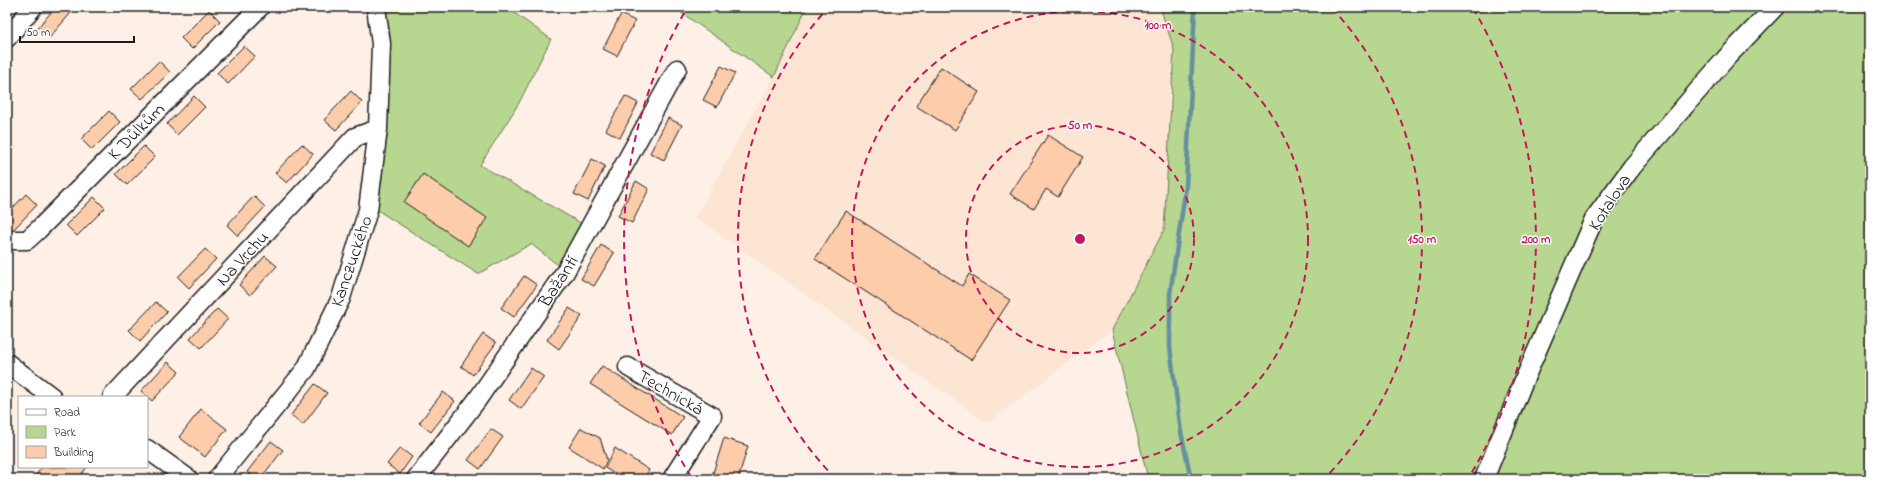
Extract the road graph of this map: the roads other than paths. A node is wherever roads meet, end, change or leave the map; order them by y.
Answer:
1 (33, 7) edge
2 (260, 7) edge
3 (376, 7) edge
4 (1775, 7) edge
5 (7, 38) edge
6 (677, 69) dead end
7 (378, 129) junction
8 (7, 240) edge
9 (7, 363) edge
10 (628, 368) dead end
11 (51, 396) edge
12 (113, 396) edge
13 (148, 450) edge
14 (190, 479) edge
15 (217, 479) edge
16 (416, 479) edge
17 (672, 479) edge
18 (1484, 479) edge

1 - 5 street
2 - 8 street, K Důlkům
3 - 7 street, Kanczuckého
4 - 18 street, Kotalova
6 - 16 street, Bažantí
7 - 12 street, Na Vrchu
7 - 15 street, Kanczuckého
9 - 11 street
10 - 17 street, Technická
13 - 14 street

